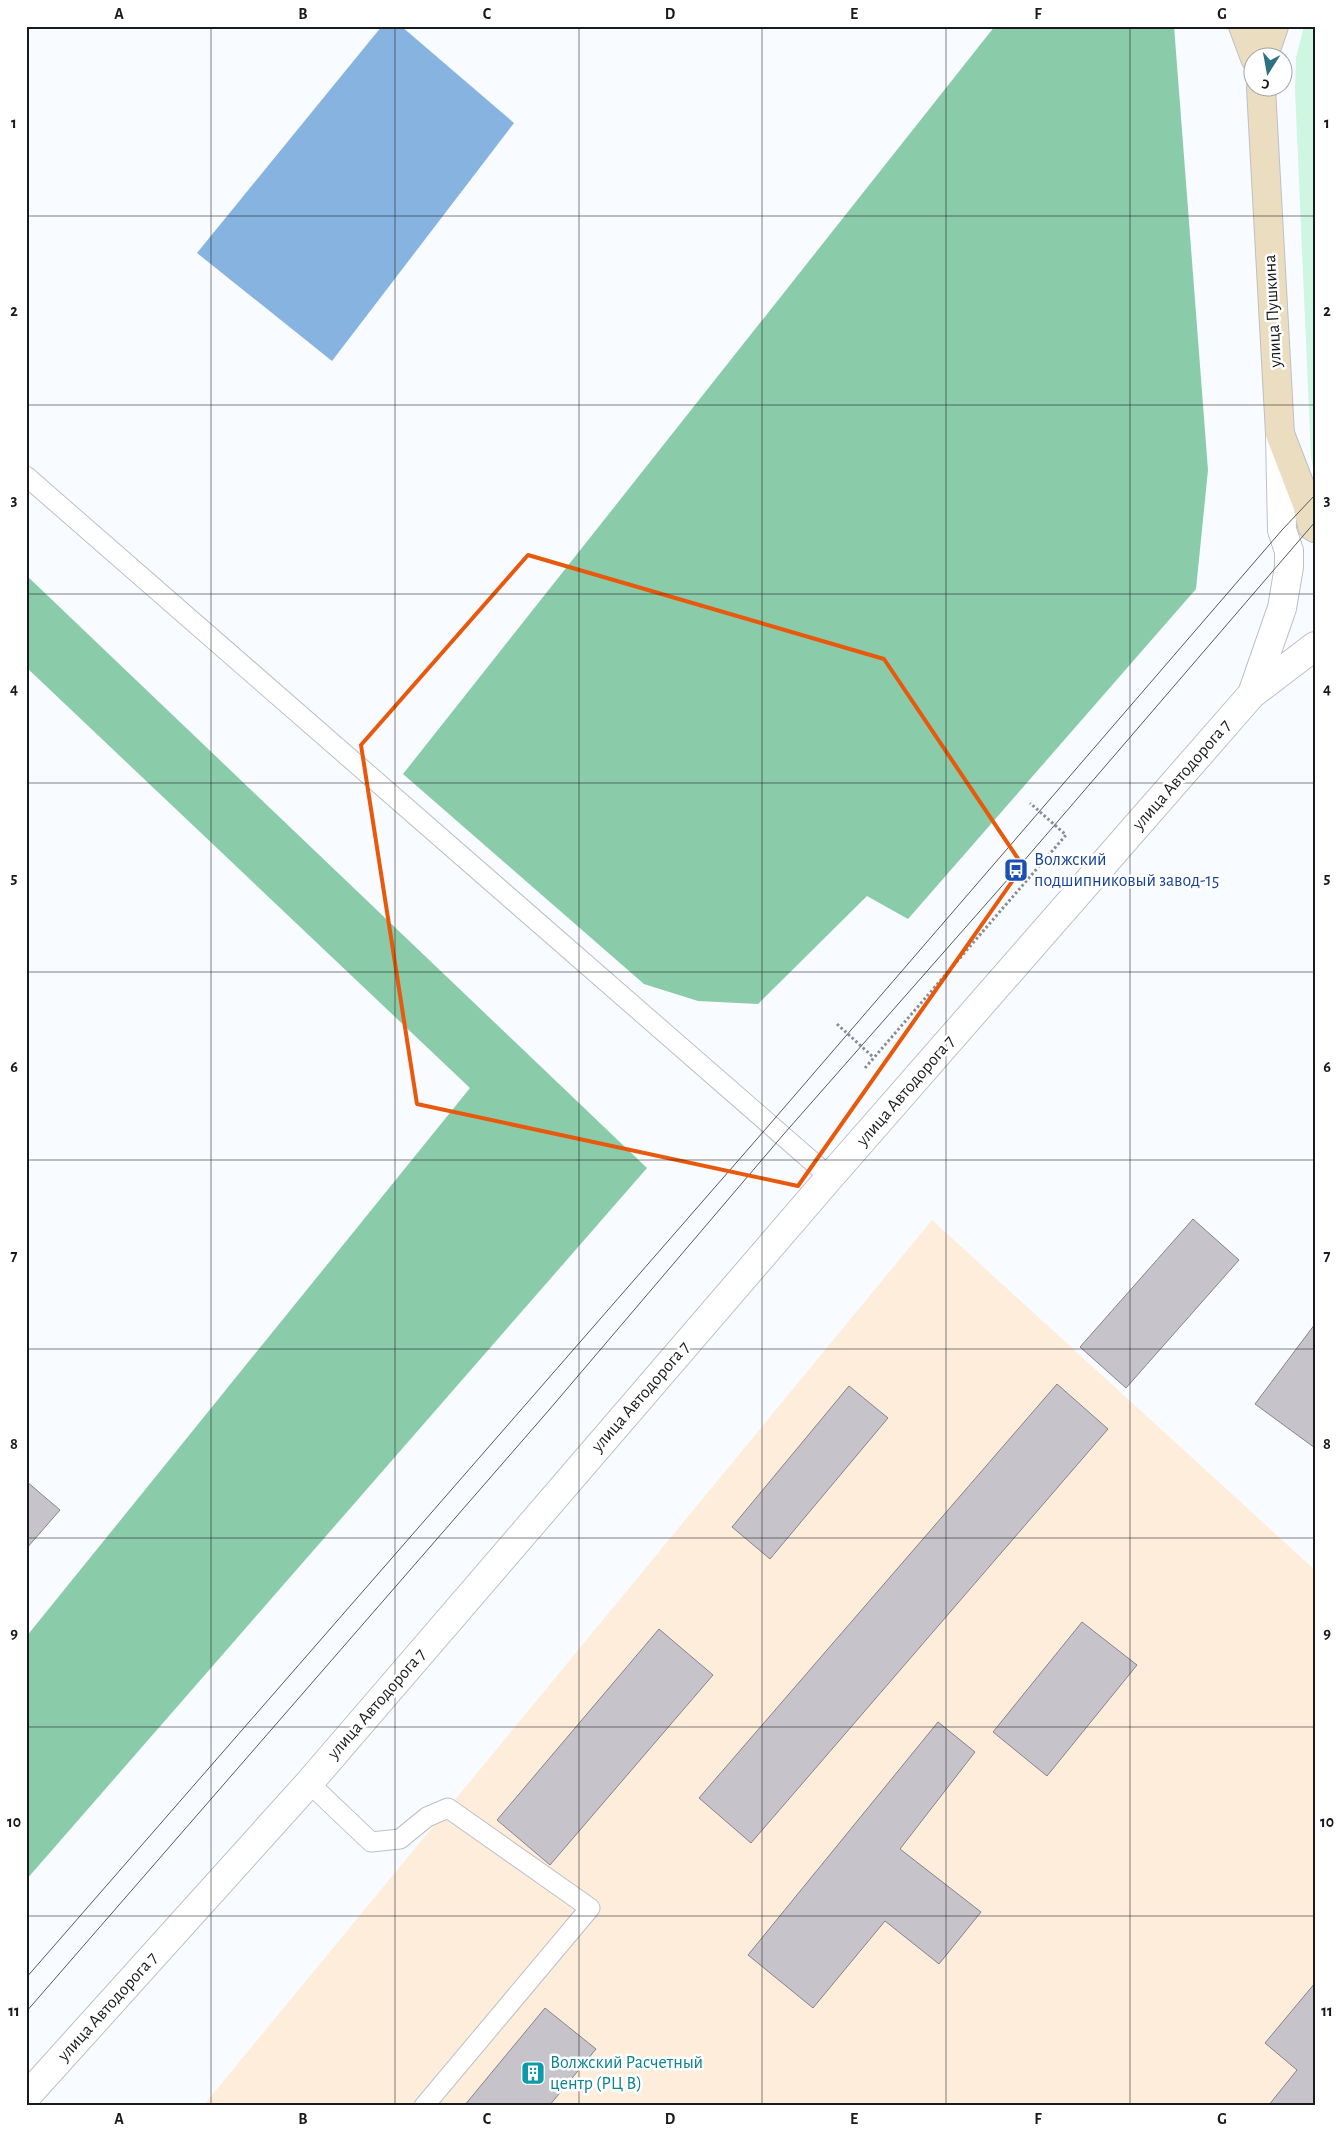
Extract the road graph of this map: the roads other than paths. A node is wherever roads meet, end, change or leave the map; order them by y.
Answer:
1 (1243, 26) edge
2 (1274, 26) edge
3 (1252, 48) edge
4 (1266, 48) edge
5 (1262, 98) edge
6 (1280, 434) junction
7 (26, 476) edge
8 (1315, 528) edge
9 (1315, 646) edge
10 (1252, 694) junction
11 (830, 1177) junction
12 (309, 1783) junction
13 (26, 2097) edge
14 (424, 2106) edge

1 - 3 main road
2 - 4 main road
5 - 6 main road, улица Пушкина
6 - 8 main road, улица Пушкина
6 - 10 street, улица Автодорога 7
7 - 11 lane
9 - 10 street, улица Автодорога 7
10 - 11 street, улица Автодорога 7
11 - 12 street, улица Автодорога 7
12 - 13 street, улица Автодорога 7
12 - 14 lane

